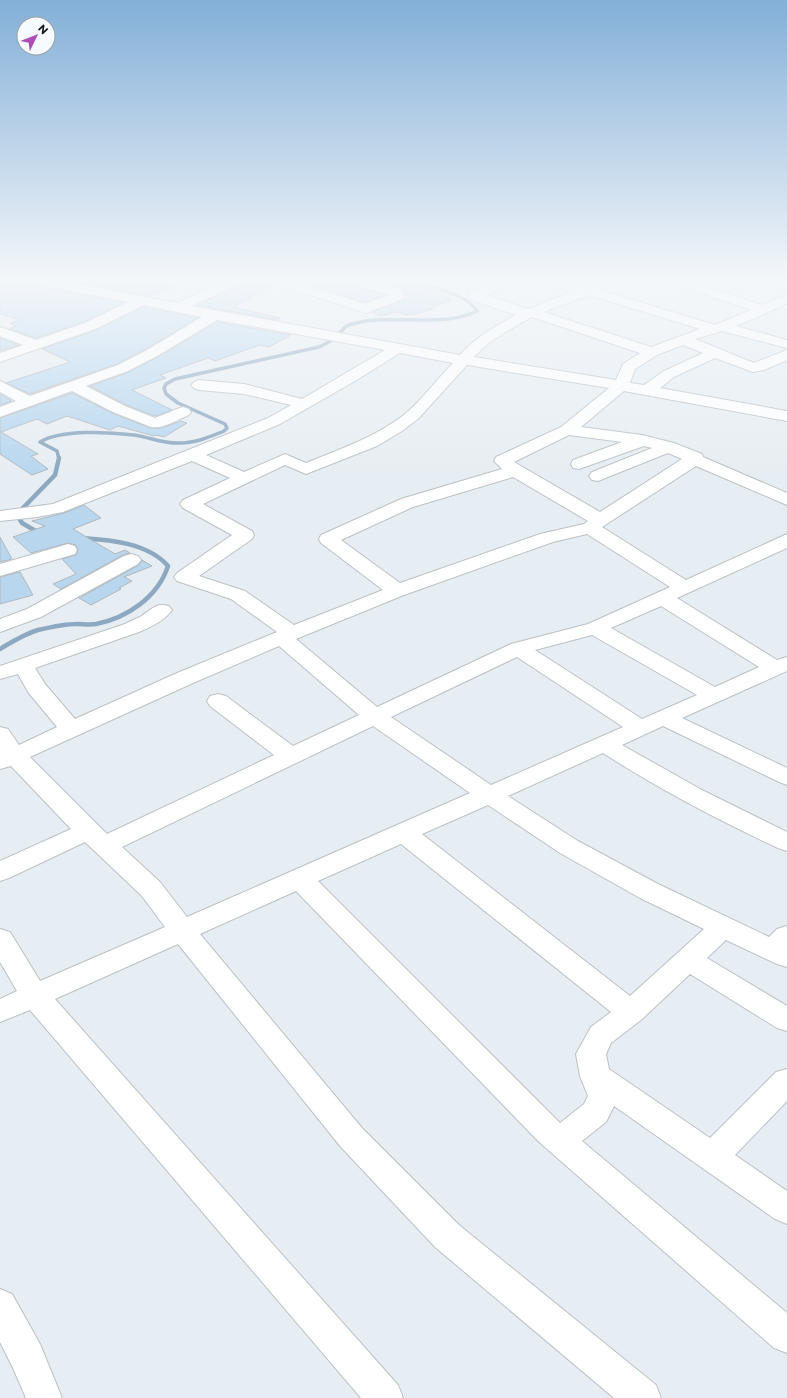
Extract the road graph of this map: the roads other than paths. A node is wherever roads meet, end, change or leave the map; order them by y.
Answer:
1 (29, 342) edge
2 (43, 342) edge
3 (170, 342) edge
4 (366, 342) edge
5 (481, 342) edge
6 (621, 342) edge
7 (678, 342) edge
8 (696, 342) edge
9 (703, 342) edge
10 (36, 345) junction
11 (398, 348) junction
12 (652, 352) junction
13 (714, 353) junction
14 (0, 358) edge
15 (783, 359) edge
16 (463, 360) junction
17 (199, 385) dead end
18 (0, 386) edge
19 (72, 386) junction
20 (621, 386) junction
21 (647, 390) junction
22 (30, 402) junction
23 (305, 404) junction
24 (0, 412) edge
25 (183, 412) dead end
26 (787, 416) edge
27 (567, 430) junction
28 (642, 440) junction
29 (668, 447) junction
30 (191, 454) junction
31 (696, 458) junction
32 (579, 464) dead end
33 (515, 471) junction
34 (598, 476) dead end
35 (243, 478) junction
36 (787, 500) edge
37 (0, 516) edge
38 (595, 524) junction
39 (787, 540) edge
40 (68, 550) dead end
41 (131, 560) dead end
42 (0, 570) edge
43 (684, 587) junction
44 (397, 591) junction
45 (661, 597) junction
46 (162, 610) dead end
47 (0, 626) edge
48 (595, 628) junction
49 (287, 635) junction
50 (518, 648) junction
51 (23, 665) junction
52 (781, 665) edge
53 (0, 673) edge
54 (713, 695) junction
55 (218, 702) dead end
56 (374, 716) junction
57 (662, 717) junction
58 (639, 727) junction
59 (71, 729) junction
60 (603, 743) junction
61 (5, 750) edge
62 (291, 756) junction
63 (787, 777) edge
64 (488, 794) junction
65 (403, 832) junction
66 (96, 838) junction
67 (787, 842) edge
68 (0, 872) edge
69 (299, 878) junction
70 (724, 926) junction
71 (182, 930) junction
72 (0, 939) edge
73 (782, 948) edge
74 (688, 959) junction
75 (35, 996) junction
76 (0, 1011) edge
77 (631, 1012) junction
78 (787, 1020) edge
79 (595, 1076) junction
80 (787, 1081) edge
81 (560, 1141) junction
82 (712, 1157) junction
83 (787, 1209) edge
84 (0, 1306) edge
85 (787, 1336) edge
86 (44, 1398) edge
87 (385, 1398) edge
88 (644, 1398) edge

1 - 10 street
2 - 10 street
3 - 19 street
4 - 11 street
5 - 16 street
6 - 12 street
7 - 12 street
8 - 13 street
9 - 15 street
10 - 14 street
11 - 16 street
11 - 23 street
12 - 20 street
13 - 15 street
13 - 21 street
16 - 20 street
16 - 35 street
17 - 23 street
18 - 22 street
19 - 22 street
19 - 25 street
20 - 21 street
20 - 27 street
21 - 26 street
22 - 24 street
23 - 30 street
27 - 28 street
27 - 33 street
28 - 29 street
28 - 32 street
29 - 31 street
29 - 34 street
30 - 35 street
30 - 37 street
31 - 36 street
31 - 38 street
33 - 38 street
33 - 44 street
35 - 49 street
38 - 43 street
38 - 44 street
39 - 43 street
40 - 42 street
41 - 47 street
43 - 45 street
44 - 49 street
45 - 48 street
45 - 52 street
46 - 51 street
48 - 50 street
48 - 54 street
49 - 56 street
49 - 59 street
50 - 56 street
50 - 58 street
51 - 53 street
51 - 59 street
52 - 54 street
54 - 57 street
55 - 62 street
56 - 62 street
56 - 64 street
57 - 58 street
57 - 63 street
58 - 60 street
59 - 61 street
60 - 64 street
60 - 67 street
61 - 66 street
62 - 66 street
64 - 65 street
64 - 70 street
65 - 69 street
65 - 77 street
66 - 68 street
66 - 71 street
69 - 71 street
69 - 81 street
70 - 73 street
70 - 74 street
71 - 75 street
71 - 88 street
72 - 75 street
74 - 77 street
74 - 78 street
75 - 76 street
75 - 87 street
77 - 79 street
79 - 81 street
79 - 82 street
80 - 82 street
81 - 85 street
82 - 83 street
84 - 86 street

